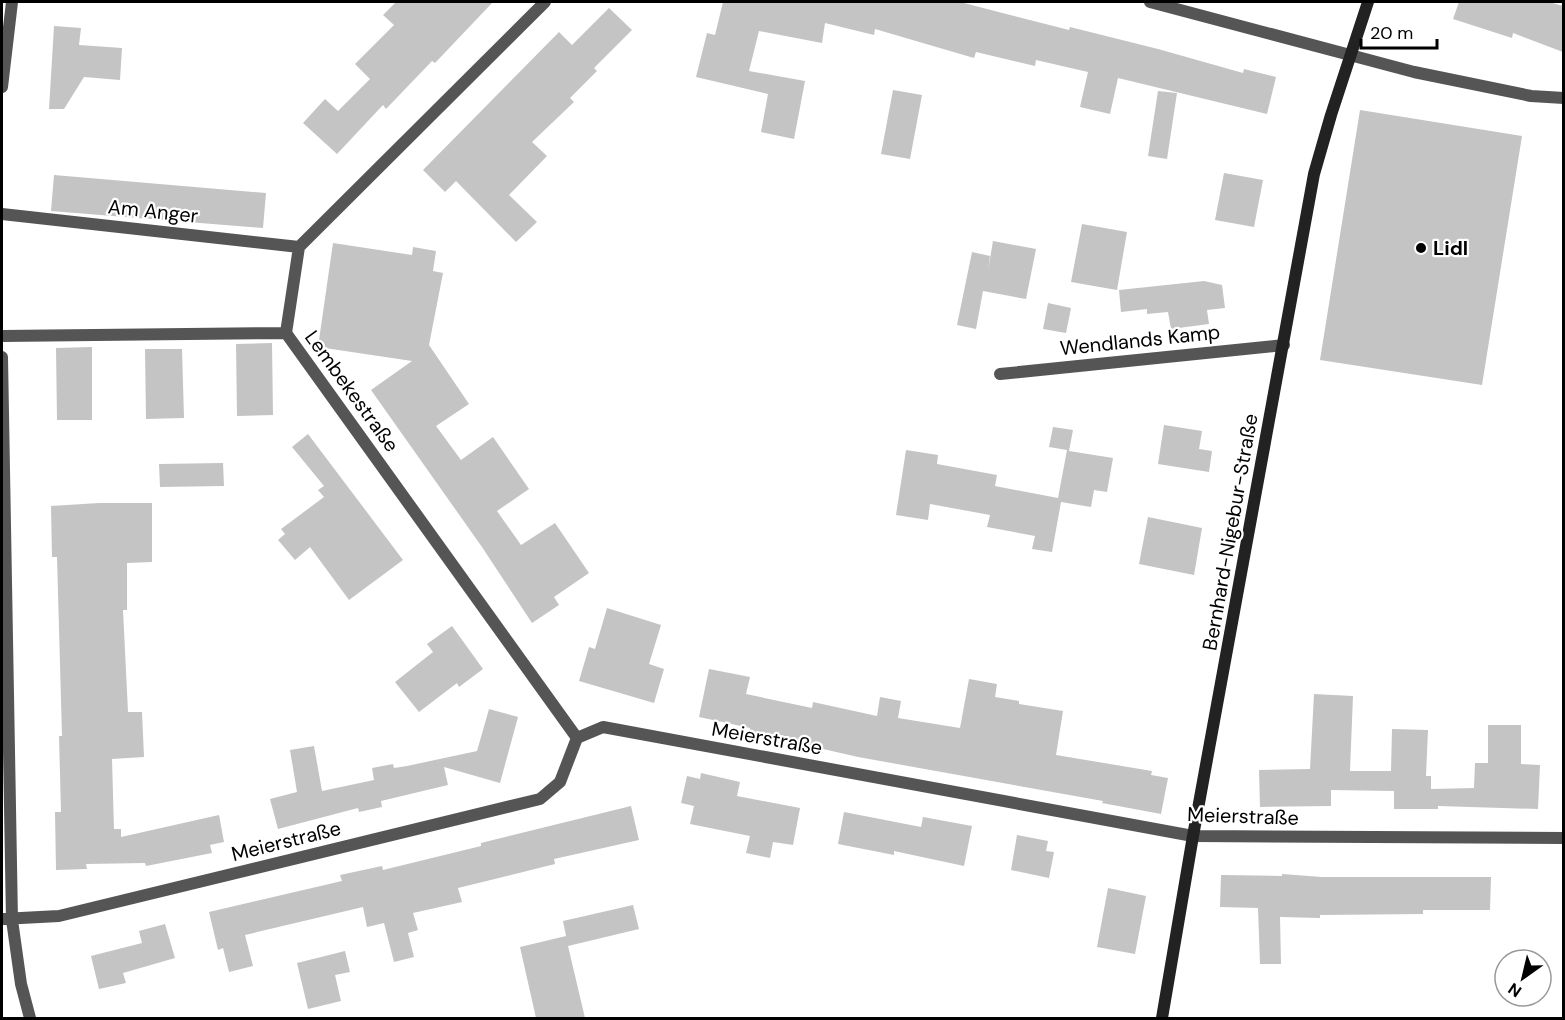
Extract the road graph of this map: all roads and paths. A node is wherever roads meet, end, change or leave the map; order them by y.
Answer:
1 (12, 2) edge
2 (545, 2) edge
3 (1150, 2) edge
4 (1368, 2) edge
5 (1350, 56) junction
6 (2, 87) edge
7 (1563, 98) edge
8 (2, 214) edge
9 (299, 247) junction
10 (286, 333) junction
11 (2, 336) edge
12 (1284, 345) junction
13 (2, 357) edge
14 (1000, 374) dead end
15 (577, 738) junction
16 (1193, 836) junction
17 (1563, 838) edge
18 (7, 920) edge
19 (30, 1018) edge
20 (1162, 1018) edge

1 - 6 street
2 - 9 street
3 - 5 street
4 - 5 main road, Bernhard-Nigebur-Straße
5 - 7 street
5 - 12 main road, Bernhard-Nigebur-Straße
8 - 9 street, Am Anger
9 - 10 street, Lembekestraße
10 - 11 street
10 - 15 street, Lembekestraße
12 - 14 street, Wendlands Kamp
12 - 16 main road, Bernhard-Nigebur-Straße
13 - 18 street
15 - 16 street, Meierstraße
15 - 18 street, Meierstraße
16 - 17 street, Meierstraße
16 - 20 main road, Bernhard-Nigebur-Straße
18 - 19 street

